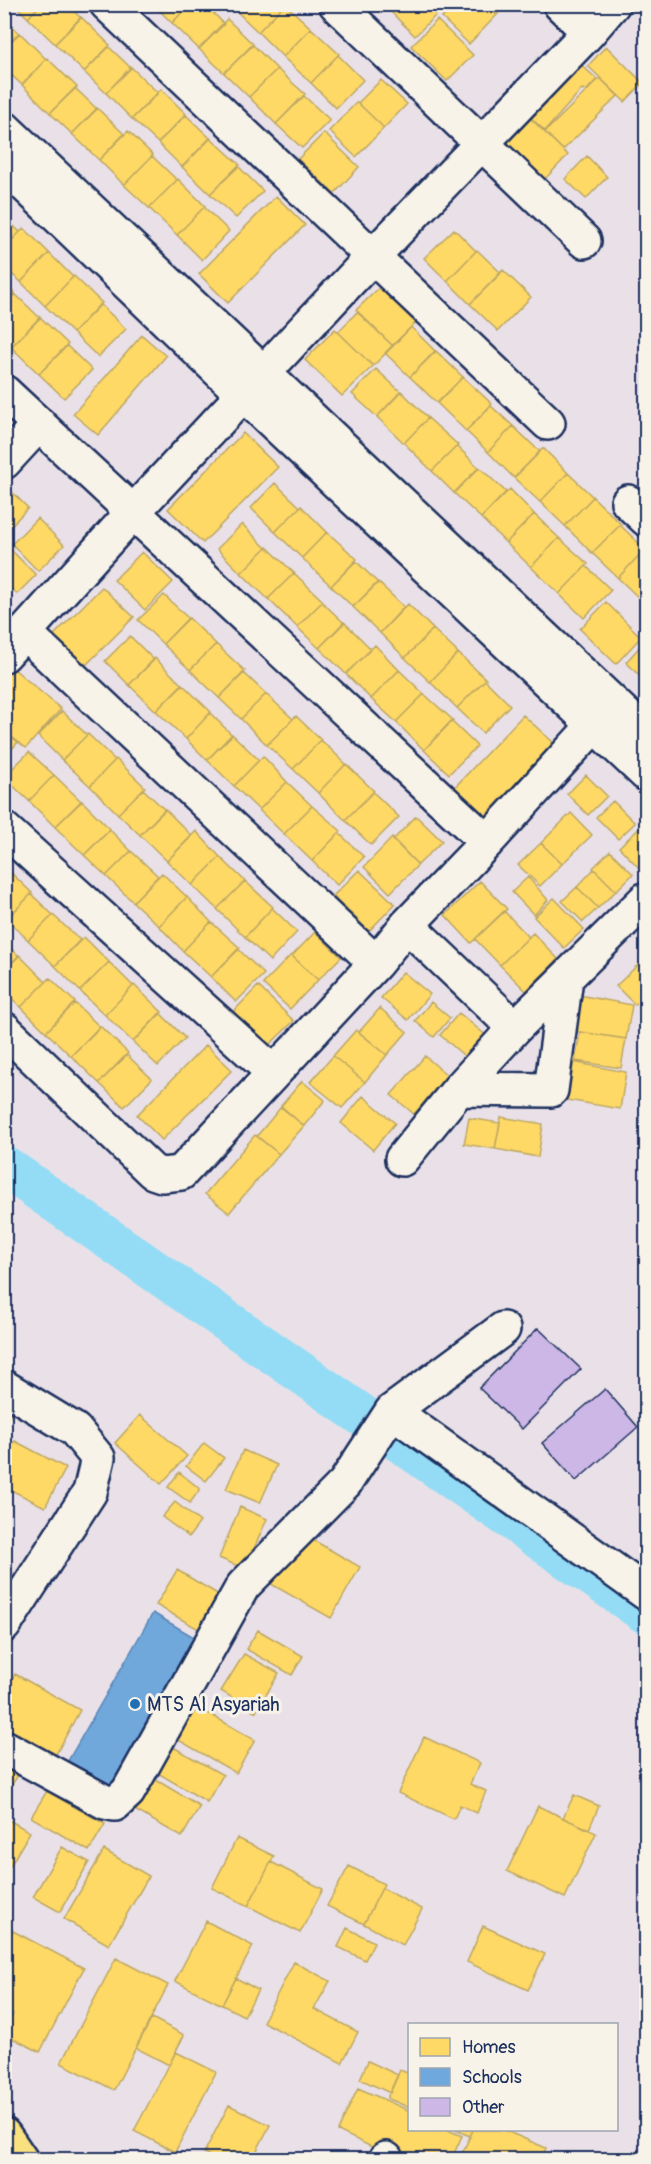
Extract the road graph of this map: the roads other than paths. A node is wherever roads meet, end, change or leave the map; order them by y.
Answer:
1 (107, 4) edge
2 (336, 4) edge
3 (560, 4) edge
4 (613, 4) edge
5 (589, 32) junction
6 (4, 128) edge
7 (482, 143) junction
8 (4, 165) edge
9 (585, 241) dead end
10 (373, 256) junction
11 (254, 383) junction
12 (4, 392) edge
13 (548, 423) dead end
14 (39, 424) junction
15 (4, 462) edge
16 (134, 511) junction
17 (15, 644) edge
18 (603, 715) junction
19 (646, 734) edge
20 (646, 774) edge
21 (4, 829) edge
22 (486, 842) junction
23 (646, 899) edge
24 (407, 925) junction
25 (376, 963) junction
26 (566, 978) junction
27 (514, 1028) junction
28 (4, 1029) edge
29 (274, 1073) junction
30 (459, 1089) junction
31 (402, 1159) dead end
32 (503, 1329) dead end
33 (4, 1387) edge
34 (388, 1418) junction
35 (646, 1593) edge
36 (4, 1625) edge
37 (4, 1747) edge
38 (4, 2135) edge
39 (21, 2160) edge

1 - 10 street
2 - 7 street
3 - 5 street
4 - 5 street
5 - 7 street
6 - 11 street
7 - 9 street
7 - 10 street
8 - 11 street
10 - 11 street
10 - 13 street
11 - 16 street
11 - 18 street
12 - 14 street
14 - 15 street
14 - 16 street
16 - 17 street
16 - 22 street
17 - 25 street
18 - 19 street
18 - 20 street
18 - 22 street
21 - 29 street
22 - 24 street
23 - 26 street
24 - 25 street
24 - 27 street
25 - 29 street
26 - 27 street
26 - 30 street
27 - 30 street
28 - 29 street
30 - 31 street
32 - 34 street
33 - 36 street
34 - 35 street
34 - 37 street
38 - 39 main road

